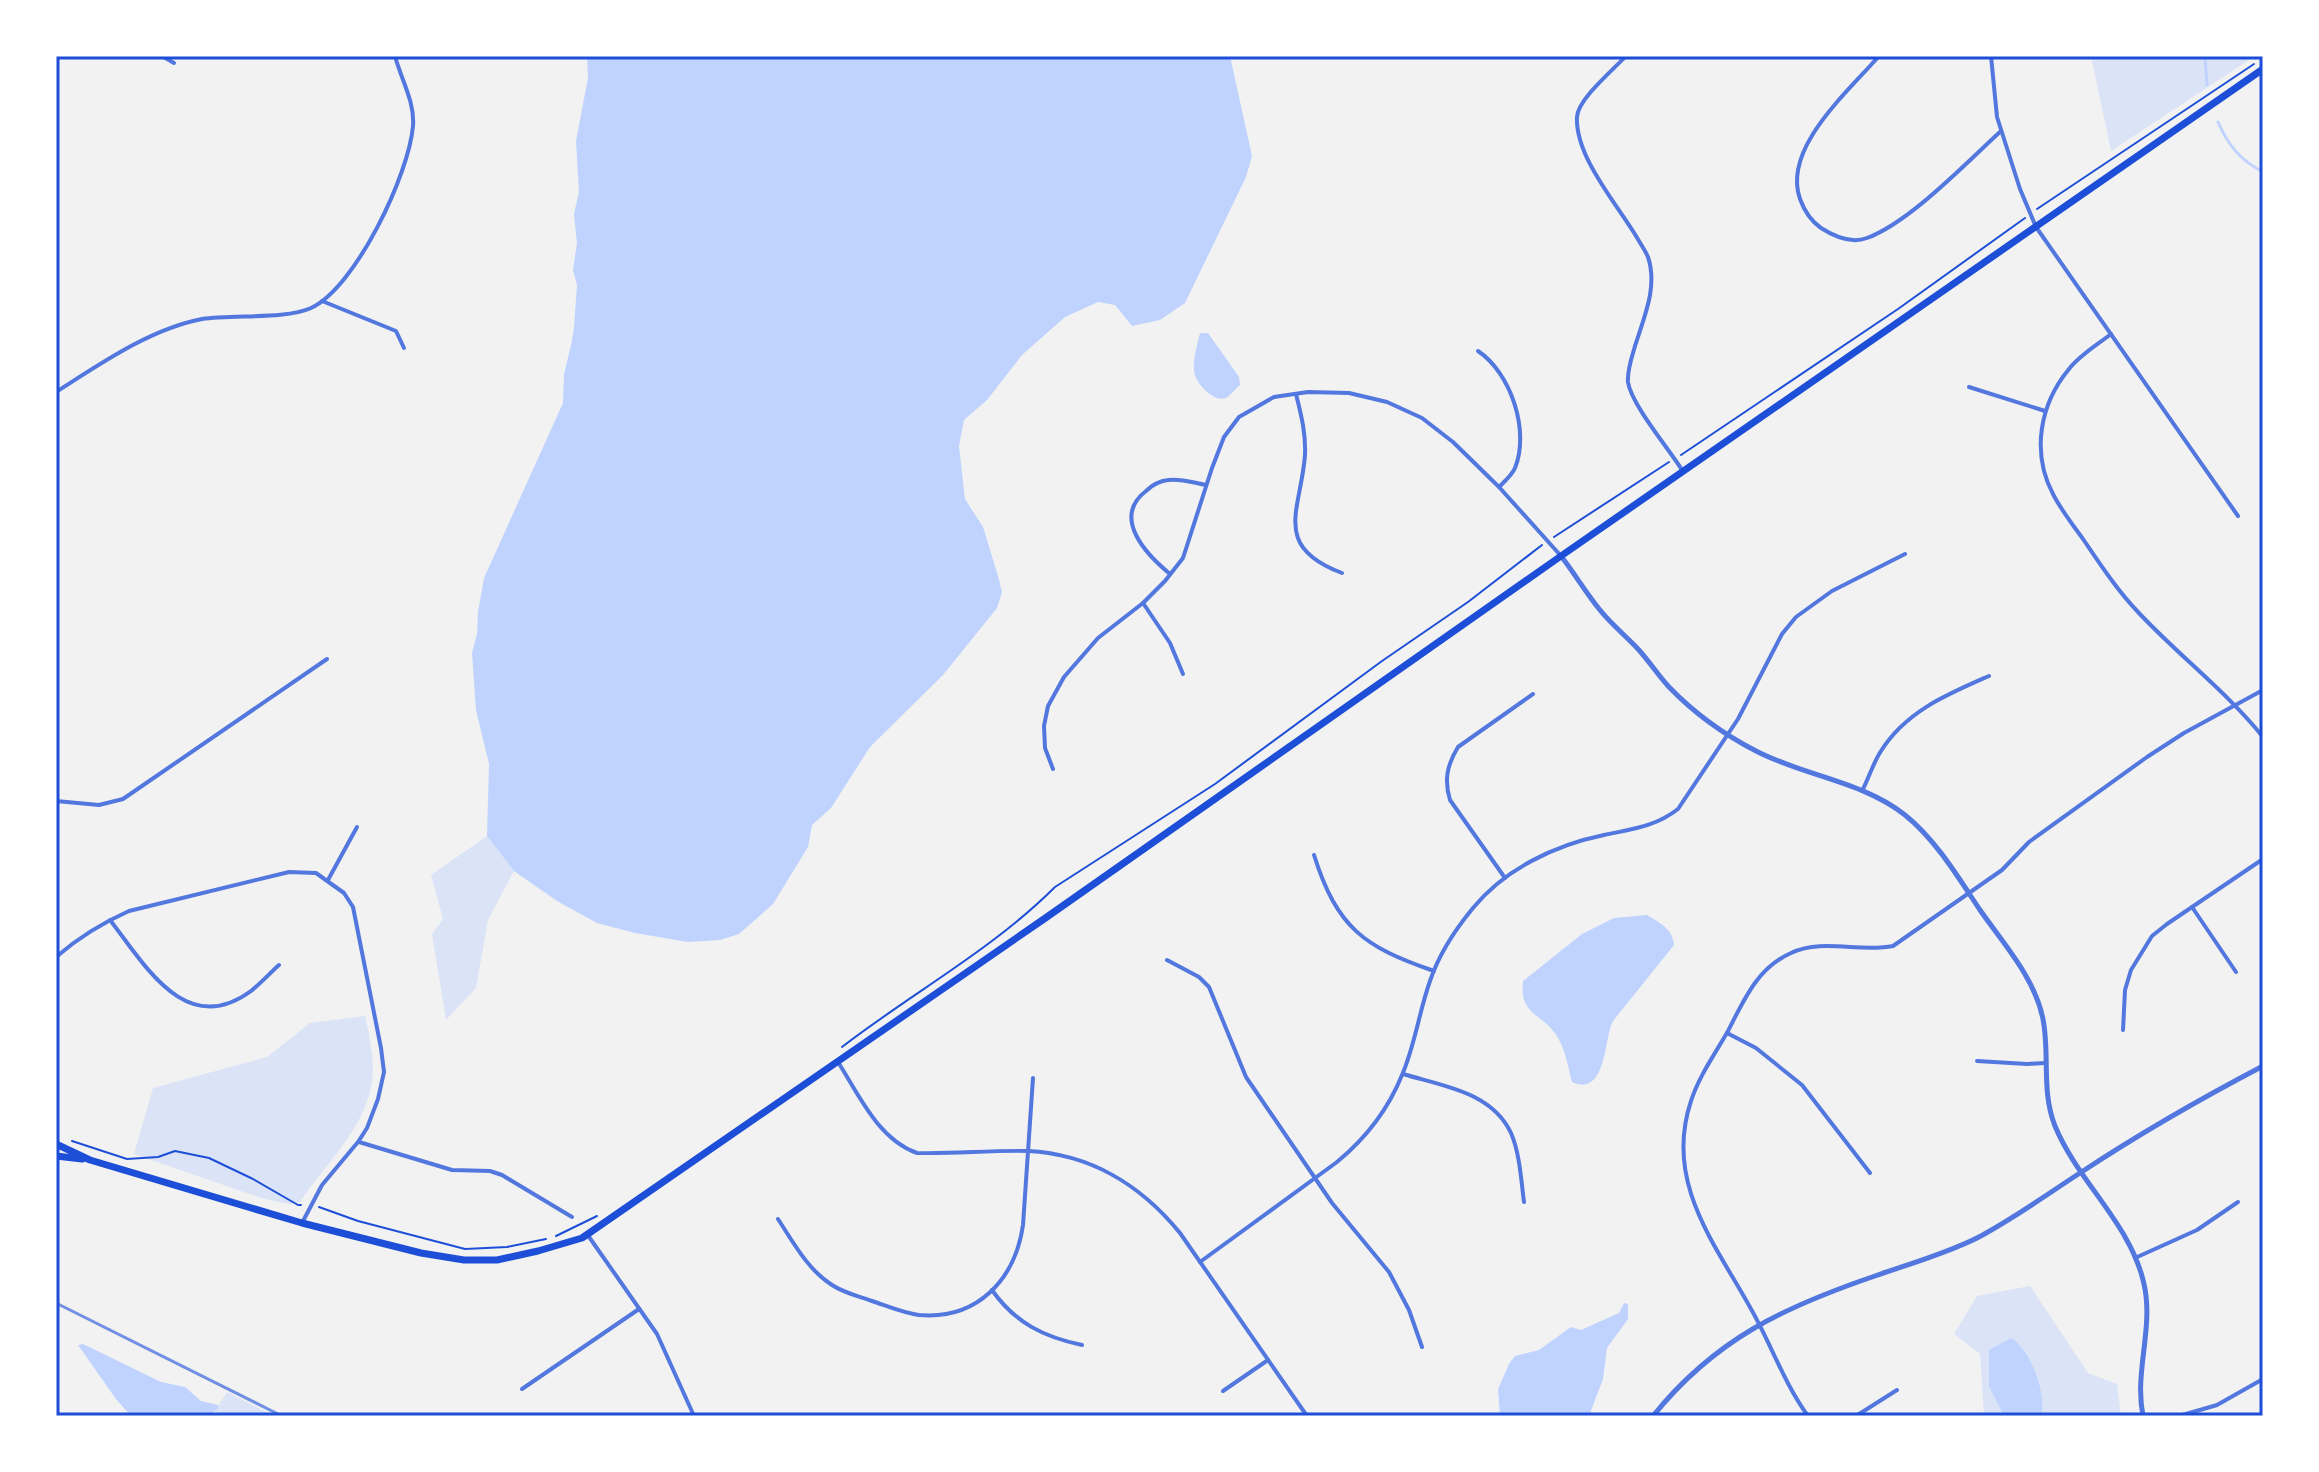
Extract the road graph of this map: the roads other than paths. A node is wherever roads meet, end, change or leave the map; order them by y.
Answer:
1 (162, 56) edge
2 (395, 56) edge
3 (1626, 56) edge
4 (1879, 56) edge
5 (1991, 56) edge
6 (174, 63) dead end
7 (2263, 69) edge
8 (2001, 131) junction
9 (2036, 227) junction
10 (322, 301) junction
11 (2111, 334) junction
12 (404, 348) dead end
13 (1478, 351) dead end
14 (1969, 387) dead end
15 (56, 392) edge
16 (1296, 394) junction
17 (2045, 411) junction
18 (1683, 472) junction
19 (1206, 485) junction
20 (1499, 487) junction
21 (2238, 516) dead end
22 (1905, 554) dead end
23 (1561, 556) junction
24 (1342, 573) dead end
25 (1170, 574) junction
26 (1143, 603) junction
27 (327, 659) dead end
28 (1183, 674) dead end
29 (1989, 676) dead end
30 (2263, 690) edge
31 (1533, 694) dead end
32 (2234, 706) junction
33 (1727, 735) junction
34 (2263, 737) edge
35 (1053, 769) dead end
36 (1862, 791) junction
37 (56, 801) edge
38 (357, 827) dead end
39 (1314, 855) dead end
40 (2263, 859) edge
41 (1505, 878) junction
42 (328, 880) junction
43 (1969, 893) junction
44 (2192, 907) junction
45 (110, 920) junction
46 (56, 957) edge
47 (1167, 960) dead end
48 (279, 965) dead end
49 (1434, 971) junction
50 (2236, 972) dead end
51 (2123, 1030) dead end
52 (1727, 1033) junction
53 (1977, 1061) dead end
54 (838, 1062) junction
55 (2045, 1063) junction
56 (2263, 1066) edge
57 (1403, 1074) junction
58 (1033, 1078) dead end
59 (59, 1141) edge
60 (358, 1142) junction
61 (1028, 1151) junction
62 (56, 1156) edge
63 (90, 1160) junction
64 (2082, 1171) junction
65 (1870, 1173) dead end
66 (1314, 1179) junction
67 (1524, 1202) dead end
68 (2238, 1202) dead end
69 (572, 1217) dead end
70 (778, 1219) dead end
71 (302, 1223) junction
72 (587, 1234) junction
73 (2135, 1258) junction
74 (1200, 1262) junction
75 (992, 1290) junction
76 (639, 1309) junction
77 (1759, 1324) junction
78 (1082, 1345) dead end
79 (1422, 1347) dead end
80 (1268, 1360) junction
81 (2263, 1379) edge
82 (522, 1389) dead end
83 (1897, 1390) dead end
84 (1223, 1391) dead end
85 (694, 1416) edge
86 (1307, 1416) edge
87 (1653, 1416) edge
88 (1808, 1416) edge
89 (1856, 1416) edge
90 (2143, 1416) edge
91 (2179, 1416) edge

1 - 6 street
2 - 10 street
3 - 18 street
4 - 8 street
5 - 8 street
7 - 9 main road
8 - 9 street
9 - 11 street
9 - 18 main road
10 - 12 street
10 - 15 street
11 - 17 street
11 - 21 street
13 - 20 street
14 - 17 street
16 - 19 street
16 - 20 street
16 - 24 street
17 - 32 street
18 - 23 main road
19 - 25 street
19 - 25 street
20 - 23 street
22 - 33 street
23 - 33 street
23 - 54 main road
25 - 26 street
26 - 28 street
26 - 35 street
27 - 37 street
29 - 36 street
30 - 32 street
31 - 41 street
32 - 34 street
32 - 43 street
33 - 36 street
33 - 41 street
36 - 43 street
38 - 42 street
39 - 49 street
40 - 44 street
41 - 49 street
42 - 45 street
42 - 60 street
43 - 52 street
43 - 55 street
44 - 50 street
44 - 51 street
45 - 46 street
45 - 48 street
47 - 66 street
49 - 57 street
52 - 65 street
52 - 77 street
53 - 55 street
54 - 61 street
54 - 72 main road
55 - 64 street
56 - 64 street
57 - 66 street
57 - 67 street
58 - 61 street
59 - 63 main road
60 - 69 street
60 - 71 street
61 - 74 street
61 - 75 street
62 - 63 main road
63 - 71 main road
64 - 73 street
64 - 77 street
66 - 74 street
66 - 79 street
68 - 73 street
70 - 75 street
71 - 72 main road
72 - 76 street
73 - 90 street
74 - 80 street
75 - 78 street
76 - 82 street
76 - 85 street
77 - 87 street
77 - 88 street
80 - 84 street
80 - 86 street
81 - 91 street
83 - 89 street

